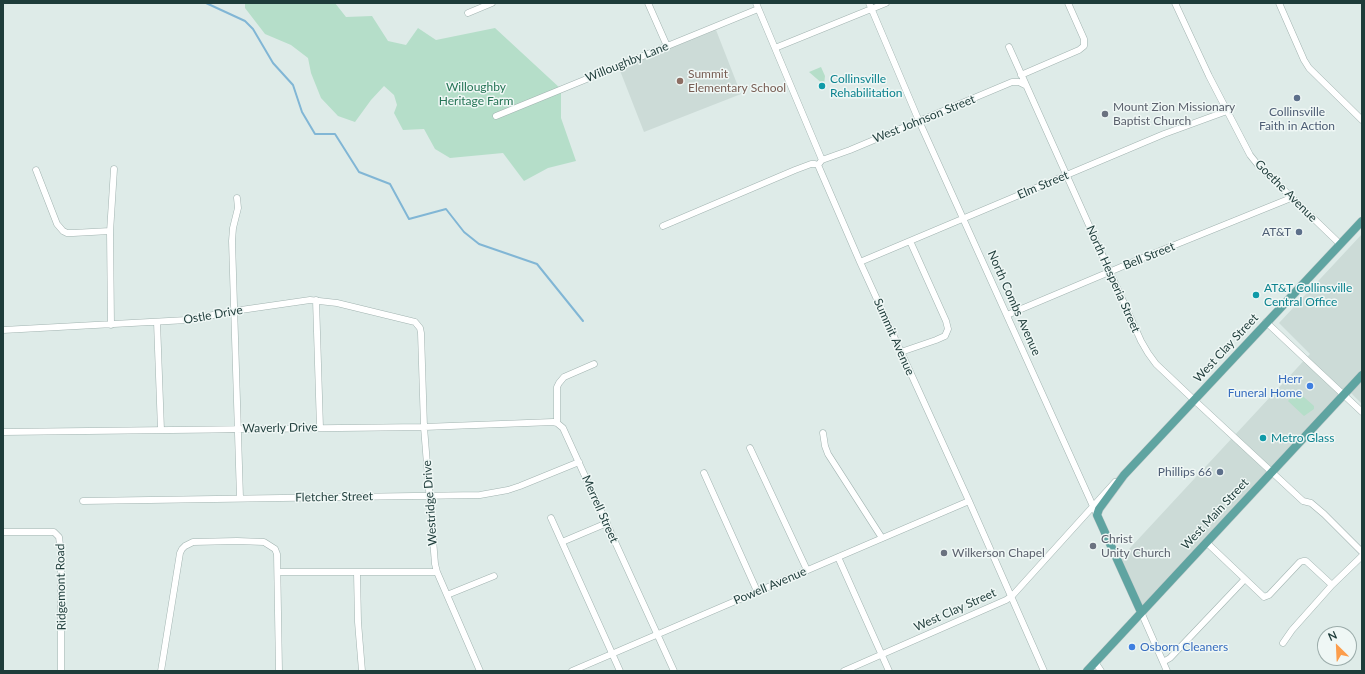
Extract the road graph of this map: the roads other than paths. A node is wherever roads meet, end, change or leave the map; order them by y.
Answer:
1 (492, 3) edge
2 (648, 3) edge
3 (886, 3) edge
4 (1068, 3) edge
5 (1175, 3) edge
6 (1279, 3) edge
7 (757, 6) edge
8 (870, 6) edge
9 (468, 14) dead end
10 (667, 46) junction
11 (1009, 47) dead end
12 (775, 48) junction
13 (1021, 75) junction
14 (1026, 85) junction
15 (1227, 111) junction
16 (496, 116) dead end
17 (1362, 120) edge
18 (919, 121) junction
19 (822, 160) junction
20 (818, 165) junction
21 (114, 169) dead end
22 (36, 170) dead end
23 (1066, 175) junction
24 (237, 198) dead end
25 (1292, 198) junction
26 (963, 218) junction
27 (1362, 221) edge
28 (663, 226) dead end
29 (110, 231) junction
30 (910, 241) junction
31 (1340, 244) junction
32 (860, 262) junction
33 (1110, 272) junction
34 (316, 300) junction
35 (234, 311) junction
36 (1007, 316) junction
37 (158, 322) junction
38 (1266, 322) junction
39 (111, 325) junction
40 (418, 326) joint
41 (3, 330) edge
42 (901, 352) junction
43 (594, 364) dead end
44 (1362, 375) edge
45 (1344, 394) junction
46 (1194, 399) junction
47 (1362, 412) edge
48 (557, 423) junction
49 (424, 427) junction
50 (320, 428) junction
51 (238, 429) junction
52 (161, 430) junction
53 (3, 432) edge
54 (823, 433) dead end
55 (750, 448) dead end
56 (579, 462) junction
57 (1272, 472) junction
58 (704, 473) dead end
59 (1124, 475) junction
60 (429, 496) junction
61 (240, 498) junction
62 (82, 501) dead end
63 (969, 501) junction
64 (1093, 506) junction
65 (1097, 516) junction
66 (551, 518) dead end
67 (607, 523) junction
68 (3, 532) edge
69 (882, 538) junction
70 (562, 542) junction
71 (1206, 542) junction
72 (1362, 552) edge
73 (1362, 556) edge
74 (838, 557) junction
75 (807, 570) junction
76 (278, 572) junction
77 (437, 572) junction
78 (357, 573) junction
79 (494, 576) dead end
80 (1245, 579) junction
81 (1332, 585) junction
82 (757, 591) junction
83 (447, 595) junction
84 (1012, 596) junction
85 (1141, 612) junction
86 (657, 634) junction
87 (1283, 643) dead end
88 (612, 654) junction
89 (882, 655) junction
90 (1095, 662) junction
91 (1163, 662) junction
92 (61, 671) edge
93 (160, 671) edge
94 (278, 671) edge
95 (362, 671) edge
96 (480, 671) edge
97 (572, 671) edge
98 (620, 671) edge
99 (674, 671) edge
100 (844, 671) edge
101 (889, 671) edge
102 (1044, 671) edge
103 (1087, 671) edge
104 (1101, 671) edge
105 (1167, 671) edge

1 - 9 street
2 - 10 street
3 - 8 street
4 - 13 street
5 - 15 street, Goethe Avenue
6 - 17 street
7 - 10 street, Willoughby Lane
7 - 12 street
8 - 12 street
8 - 18 street, North Combs Avenue
10 - 16 street, Willoughby Lane
11 - 13 street, North Hesperia Street
12 - 19 street
13 - 14 street, North Hesperia Street
14 - 18 street, West Johnson Street
14 - 23 street, North Hesperia Street
15 - 23 street, Elm Street
15 - 25 street, Goethe Avenue
18 - 19 street, West Johnson Street
18 - 26 street, North Combs Avenue
19 - 20 street
20 - 28 street
20 - 32 street, Summit Avenue
21 - 29 street
22 - 29 street
23 - 26 street, Elm Street
23 - 33 street, North Hesperia Street
24 - 35 street
25 - 31 street, Goethe Avenue
25 - 33 street, Bell Street
26 - 30 street, Elm Street
26 - 36 street, North Combs Avenue
27 - 31 main road, West Clay Street
29 - 39 street
30 - 32 street, Elm Street
30 - 42 street
31 - 38 main road, West Clay Street
32 - 42 street, Summit Avenue
33 - 36 street, Bell Street
33 - 46 street, North Hesperia Street
34 - 35 street, Ostle Drive
34 - 40 street, Ostle Drive
34 - 50 street
35 - 37 street, Ostle Drive
35 - 51 street
36 - 64 street, North Combs Avenue
37 - 39 street, Ostle Drive
37 - 52 street
38 - 45 street
38 - 46 main road, West Clay Street
39 - 41 street, Ostle Drive
40 - 49 street, Westridge Drive
42 - 63 street, Summit Avenue
43 - 48 street
44 - 45 main road, West Main Street
45 - 47 street
45 - 57 main road, West Main Street
46 - 57 street, North Hesperia Street
46 - 59 main road, West Clay Street
48 - 49 street, Waverly Drive
48 - 56 street, Merrell Street
49 - 50 street, Waverly Drive
49 - 60 street, Westridge Drive
50 - 51 street, Waverly Drive
51 - 52 street, Waverly Drive
51 - 61 street
52 - 53 street, Waverly Drive
54 - 69 street
55 - 75 street
56 - 60 street, Fletcher Street
56 - 67 street, Merrell Street
57 - 71 main road, West Main Street
57 - 72 street, North Hesperia Street
58 - 82 street
59 - 64 street, West Clay Street
59 - 65 main road, West Clay Street
60 - 61 street, Fletcher Street
60 - 77 street, Westridge Drive
61 - 62 street, Fletcher Street
63 - 69 street, Powell Avenue
63 - 84 street, Summit Avenue
64 - 65 street, North Combs Avenue
64 - 84 street, West Clay Street
65 - 85 main road, North Combs Avenue
66 - 70 street
67 - 70 street
67 - 86 street, Merrell Street
68 - 92 street, Ridgemont Road
69 - 74 street, Powell Avenue
70 - 88 street
71 - 80 street
71 - 85 main road, West Main Street
73 - 81 street
74 - 75 street, Powell Avenue
74 - 89 street
75 - 82 street, Powell Avenue
76 - 78 street
76 - 93 street
76 - 94 street
77 - 78 street
77 - 83 street, Westridge Drive
78 - 95 street
79 - 83 street
80 - 81 street
80 - 91 street
81 - 87 street
82 - 86 street, Powell Avenue
83 - 96 street, Westridge Drive
84 - 89 street, West Clay Street
84 - 102 street, Summit Avenue
85 - 90 main road, West Main Street
85 - 91 street
86 - 88 street, Powell Avenue
86 - 99 street, Merrell Street
88 - 97 street, Powell Avenue
88 - 98 street
89 - 100 street, West Clay Street
89 - 101 street
90 - 103 main road, West Main Street
90 - 104 street
91 - 105 street

